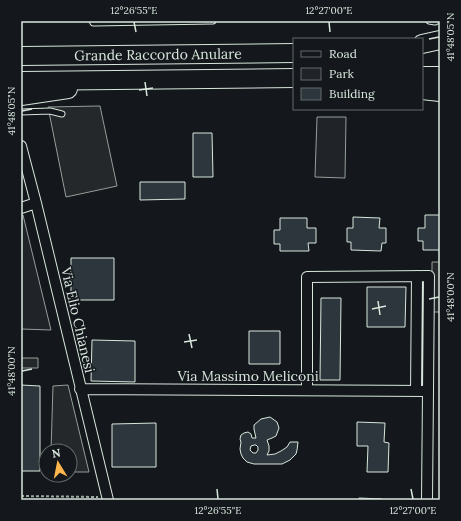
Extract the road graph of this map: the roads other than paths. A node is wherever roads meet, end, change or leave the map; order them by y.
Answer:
1 (92, 21) edge
2 (213, 21) edge
3 (429, 21) edge
4 (436, 21) edge
5 (440, 40) edge
6 (423, 44) edge
7 (440, 51) edge
8 (423, 52) edge
9 (293, 53) edge
10 (21, 56) edge
11 (423, 76) edge
12 (440, 76) edge
13 (293, 78) edge
14 (131, 79) junction
15 (21, 81) edge
16 (423, 90) edge
17 (440, 92) edge
18 (21, 96) edge
19 (21, 112) edge
20 (62, 114) dead end
21 (21, 146) edge
22 (36, 203) junction
23 (21, 208) edge
24 (417, 276) junction
25 (80, 389) junction
26 (307, 390) junction
27 (416, 391) junction
28 (428, 391) junction
29 (107, 498) edge
30 (427, 500) edge

1 - 2 lane
3 - 4 lane
5 - 6 highway
7 - 8 highway
9 - 10 highway, Grande Raccordo Anulare
11 - 12 highway
13 - 14 highway, Grande Raccordo Anulare
14 - 15 highway, Grande Raccordo Anulare
14 - 18 highway
16 - 17 highway
19 - 20 lane
21 - 22 street, Via Elio Chianesi
22 - 23 street
22 - 25 street, Via Elio Chianesi
24 - 26 street
24 - 27 street
24 - 28 street
25 - 26 street, Via Massimo Meliconi
25 - 29 street, Via Elio Chianesi
26 - 27 street, Via Massimo Meliconi
27 - 28 street, Via Massimo Meliconi
28 - 30 street

